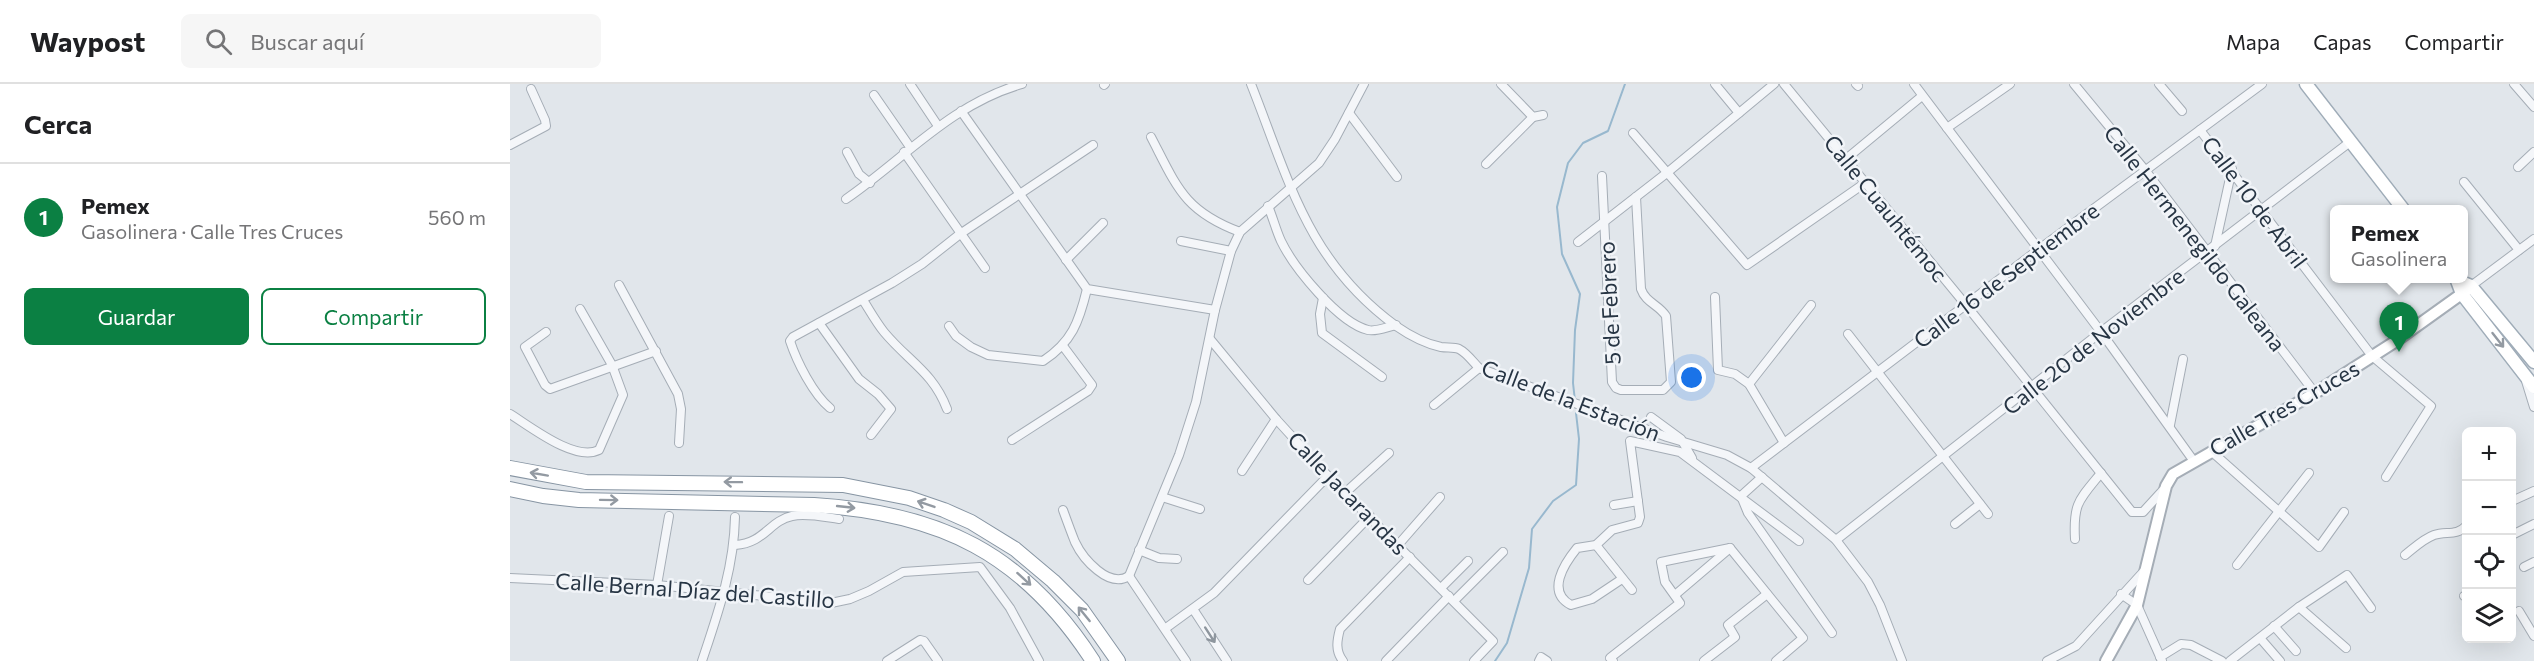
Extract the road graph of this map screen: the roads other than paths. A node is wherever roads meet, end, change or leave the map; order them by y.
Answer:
1 (910, 84) edge
2 (1022, 84) edge
3 (1251, 84) edge
4 (1364, 84) edge
5 (1501, 84) edge
6 (1715, 84) edge
7 (1774, 84) edge
8 (1784, 84) edge
9 (1914, 84) edge
10 (2010, 84) edge
11 (2074, 84) edge
12 (2159, 84) edge
13 (2262, 84) edge
14 (2306, 84) edge
15 (2514, 84) edge
16 (1012, 85) edge
17 (531, 89) dead end
18 (874, 95) dead end
19 (1922, 96) junction
20 (2534, 106) edge
21 (961, 111) junction
22 (2182, 111) dead end
23 (1349, 113) junction
24 (1739, 113) junction
25 (1543, 115) dead end
26 (1533, 117) junction
27 (938, 126) junction
28 (1947, 128) junction
29 (2200, 130) junction
30 (1633, 133) dead end
31 (1151, 137) dead end
32 (2350, 141) junction
33 (510, 145) edge
34 (1093, 145) dead end
35 (907, 149) junction
36 (847, 152) dead end
37 (2534, 152) edge
38 (1846, 159) junction
39 (1486, 164) dead end
40 (2518, 166) dead end
41 (2232, 169) junction
42 (2145, 170) junction
43 (1668, 172) junction
44 (1602, 176) dead end
45 (1397, 177) dead end
46 (2464, 182) dead end
47 (870, 183) junction
48 (1865, 183) junction
49 (1290, 189) junction
50 (1020, 195) junction
51 (1636, 196) junction
52 (846, 199) dead end
53 (2399, 205) edge
54 (1268, 206) junction
55 (2262, 209) junction
56 (1605, 220) junction
57 (1104, 223) dead end
58 (1240, 232) junction
59 (960, 234) junction
60 (2534, 239) edge
61 (1180, 241) dead end
62 (1578, 242) dead end
63 (2215, 246) junction
64 (2038, 250) junction
65 (2519, 250) junction
66 (1231, 251) junction
67 (2207, 253) junction
68 (1066, 260) junction
69 (985, 268) dead end
70 (2468, 281) edge
71 (619, 285) dead end
72 (2462, 285) edge
73 (1087, 290) junction
74 (1715, 297) dead end
75 (1323, 298) junction
76 (863, 300) junction
77 (1811, 305) dead end
78 (1966, 305) junction
79 (580, 309) dead end
80 (1215, 310) junction
81 (819, 323) junction
82 (1396, 325) junction
83 (949, 326) dead end
84 (546, 332) dead end
85 (2101, 332) junction
86 (1848, 334) dead end
87 (1210, 339) junction
88 (1064, 346) junction
89 (656, 351) junction
90 (2372, 356) junction
91 (2183, 359) dead end
92 (2534, 362) edge
93 (612, 365) junction
94 (1479, 368) junction
95 (1878, 372) junction
96 (2524, 374) junction
97 (1382, 377) dead end
98 (1749, 384) junction
99 (2032, 387) junction
100 (2534, 387) edge
101 (2315, 393) junction
102 (1434, 405) dead end
103 (2534, 407) edge
104 (830, 408) dead end
105 (947, 409) dead end
106 (510, 414) edge
107 (1651, 417) dead end
108 (1276, 419) junction
109 (2170, 425) junction
110 (871, 435) dead end
111 (1681, 439) junction
112 (1012, 440) dead end
113 (679, 443) dead end
114 (1784, 443) junction
115 (2211, 451) junction
116 (1389, 453) dead end
117 (1944, 457) junction
118 (2193, 460) junction
119 (1694, 461) junction
120 (510, 468) edge
121 (1751, 468) junction
122 (1242, 471) dead end
123 (2101, 472) junction
124 (2309, 473) dead end
125 (1328, 476) junction
126 (1762, 477) junction
127 (2386, 477) dead end
128 (2166, 486) junction
129 (510, 489) edge
130 (2534, 491) edge
131 (1346, 492) junction
132 (1741, 496) junction
133 (1162, 497) junction
134 (1440, 497) dead end
135 (2516, 499) edge
136 (1638, 501) junction
137 (1980, 504) junction
138 (1614, 505) dead end
139 (2149, 505) junction
140 (1200, 509) dead end
141 (1063, 510) dead end
142 (2160, 510) junction
143 (2279, 511) junction
144 (2344, 512) dead end
145 (1988, 514) dead end
146 (669, 516) dead end
147 (1370, 516) junction
148 (735, 517) dead end
149 (839, 519) dead end
150 (1955, 524) dead end
151 (2534, 524) edge
152 (2462, 529) edge
153 (2516, 533) edge
154 (2075, 539) dead end
155 (1836, 540) junction
156 (1799, 541) dead end
157 (735, 545) junction
158 (1398, 545) junction
159 (1596, 545) junction
160 (1730, 548) junction
161 (1139, 550) junction
162 (1503, 552) dead end
163 (2405, 555) dead end
164 (1410, 557) junction
165 (1177, 559) dead end
166 (1468, 561) dead end
167 (2534, 562) edge
168 (2237, 565) dead end
169 (2524, 567) dead end
170 (2145, 570) junction
171 (1129, 576) junction
172 (510, 578) edge
173 (1622, 579) junction
174 (1308, 580) dead end
175 (657, 585) junction
176 (1441, 588) junction
177 (1632, 590) dead end
178 (725, 592) junction
179 (1767, 594) junction
180 (2121, 594) junction
181 (1675, 595) junction
182 (1451, 599) junction
183 (2137, 604) junction
184 (2299, 607) junction
185 (2371, 608) dead end
186 (1193, 609) junction
187 (2519, 611) dead end
188 (2274, 626) junction
189 (1166, 628) junction
190 (1832, 633) dead end
191 (2534, 636) edge
192 (2260, 638) junction
193 (2346, 648) dead end
194 (2296, 651) dead end
195 (1611, 659) edge
196 (2161, 659) edge
197 (702, 661) edge
198 (887, 661) edge
199 (938, 661) edge
200 (1039, 661) edge
201 (1093, 661) edge
202 (1119, 661) edge
203 (1186, 661) edge
204 (1227, 661) edge
205 (1343, 661) edge
206 (1386, 661) edge
207 (1474, 661) edge
208 (1539, 661) edge
209 (1547, 661) edge
210 (1704, 661) edge
211 (1776, 661) edge
212 (1902, 661) edge
213 (2047, 661) edge
214 (2106, 661) edge
215 (2222, 661) edge
216 (2230, 661) edge
217 (2280, 661) edge

1 - 27 street
2 - 16 street
3 - 49 street, Calle de la Estación
4 - 23 street
5 - 26 street
6 - 24 street
7 - 24 street
8 - 38 street, Calle Cuauhtémoc
9 - 19 street
10 - 28 street
11 - 42 street, Calle Hermenegildo Galeana
12 - 22 street
13 - 29 street, Calle 16 de Septiembre
14 - 32 main road
15 - 20 street
16 - 21 street
17 - 33 street
18 - 35 street
19 - 28 street
19 - 38 street
21 - 27 street
21 - 50 street
23 - 45 street
23 - 49 street
24 - 43 street
25 - 26 street
26 - 39 street
27 - 35 street
28 - 64 street
29 - 41 street, Calle 10 de Abril
29 - 42 street, Calle 16 de Septiembre
30 - 43 street
31 - 58 street
32 - 53 main road
32 - 55 street, Calle 20 de Noviembre
34 - 50 street
35 - 47 street
35 - 59 street
36 - 47 street
37 - 40 street
38 - 48 street, Calle Cuauhtémoc
41 - 55 street, Calle 10 de Abril
41 - 63 street
42 - 64 street, Calle 16 de Septiembre
42 - 67 street, Calle Hermenegildo Galeana
43 - 48 street
43 - 51 street
44 - 56 street, 5 de Febrero
46 - 65 street
47 - 52 street
48 - 78 street, Calle Cuauhtémoc
49 - 54 street
49 - 82 street, Calle de la Estación
50 - 59 street
50 - 68 street
51 - 56 street
51 - 56 street, 5 de Febrero
54 - 58 street
54 - 75 street
55 - 63 street, Calle 20 de Noviembre
55 - 90 street, Calle 10 de Abril
56 - 62 street
57 - 68 street
58 - 66 street
59 - 69 street
59 - 76 street
60 - 65 street, Calle Tres Cruces
61 - 66 street
63 - 67 street, Calle 20 de Noviembre
64 - 78 street, Calle 16 de Septiembre
64 - 85 street
65 - 70 street, Calle Tres Cruces
66 - 80 street
67 - 85 street, Calle 20 de Noviembre
67 - 101 street, Calle Hermenegildo Galeana
68 - 73 street
71 - 89 street
72 - 90 street, Calle Tres Cruces
72 - 92 main road
72 -> 96 main road
73 - 80 street
73 - 88 street
74 - 98 street
75 - 82 street
75 - 97 street
76 - 81 street
76 - 105 street
77 - 98 street
78 - 95 street, Calle 16 de Septiembre
78 - 99 street, Calle Cuauhtémoc
79 - 93 street
80 - 87 street
81 - 104 street
81 - 110 street
82 - 94 street, Calle de la Estación
83 - 88 street
84 - 93 street
85 - 99 street, Calle 20 de Noviembre
85 - 109 street
86 - 95 street
87 - 108 street, Calle Jacarandas
87 - 133 street
88 - 112 street
89 - 93 street
89 - 113 street
90 - 101 street, Calle Tres Cruces
90 - 127 street, Calle 10 de Abril
91 - 109 street
93 - 106 street
94 - 102 street
94 - 111 street, Calle de la Estación
95 - 114 street, Calle 16 de Septiembre
95 - 117 street
96 - 100 main road
96 - 103 street
98 - 114 street
99 - 117 street, Calle 20 de Noviembre
99 - 123 street, Calle Cuauhtémoc
101 - 115 street, Calle Tres Cruces
107 - 111 street
108 - 122 street
108 - 125 street, Calle Jacarandas
109 - 118 street
111 - 119 street
111 - 121 street, Calle de la Estación
114 - 121 street, Calle 16 de Septiembre
115 - 118 street, Calle Tres Cruces
115 - 143 street
116 - 131 street
117 - 137 street
117 - 155 street, Calle 20 de Noviembre
118 - 128 street, Calle Tres Cruces
119 - 132 street
119 - 136 street
202 -> 120 highway
121 - 126 street, Calle de la Estación
123 - 139 street, Calle Cuauhtémoc
123 - 154 street
124 - 143 street
125 - 131 street, Calle Jacarandas
125 - 186 street
126 - 132 street
126 - 155 street, Calle de la Estación
128 - 139 street
128 - 142 street, Calle Tres Cruces
129 -> 201 highway
130 - 135 street
131 - 147 street, Calle Jacarandas
132 - 156 street
132 - 190 street
133 - 140 street
133 - 161 street
134 - 158 street
136 - 138 street
136 - 159 street
137 - 145 street
137 - 150 street
139 - 142 street, Calle Cuauhtémoc
141 - 171 street
142 - 170 street, Calle Tres Cruces
143 - 144 street
143 - 168 street
146 - 175 street
147 - 158 street, Calle Jacarandas
147 - 174 street
148 - 157 street
149 - 157 street
151 - 153 street
152 - 163 street
155 - 212 street, Calle de la Estación
157 - 178 street
158 - 164 street, Calle Jacarandas
159 - 173 street
159 - 173 street
160 - 179 street
160 - 181 street
160 - 181 street
161 - 165 street
161 - 171 street
162 - 182 street
164 - 176 street, Calle Jacarandas
164 - 205 street
166 - 176 street
167 - 169 street
170 - 180 street
170 - 183 street, Calle Tres Cruces
171 - 189 street
172 - 175 street, Calle Bernal Díaz del Castillo
173 - 177 street
175 - 178 street, Calle Bernal Díaz del Castillo
176 - 182 street, Calle Jacarandas
178 - 197 street
178 - 200 street, Calle Bernal Díaz del Castillo
179 - 210 street
179 - 211 street
180 - 183 street
180 - 213 street
181 - 195 street
182 - 206 street
182 - 207 street, Calle Jacarandas
183 - 196 street
183 - 214 street, Calle Tres Cruces
184 - 185 street
184 - 188 street
184 - 193 street
186 - 189 street
186 -> 204 street
187 - 191 street
188 - 192 street
188 - 194 street
189 - 203 street
192 - 216 street
192 - 217 street
196 - 215 street
198 - 199 street
208 - 209 street

